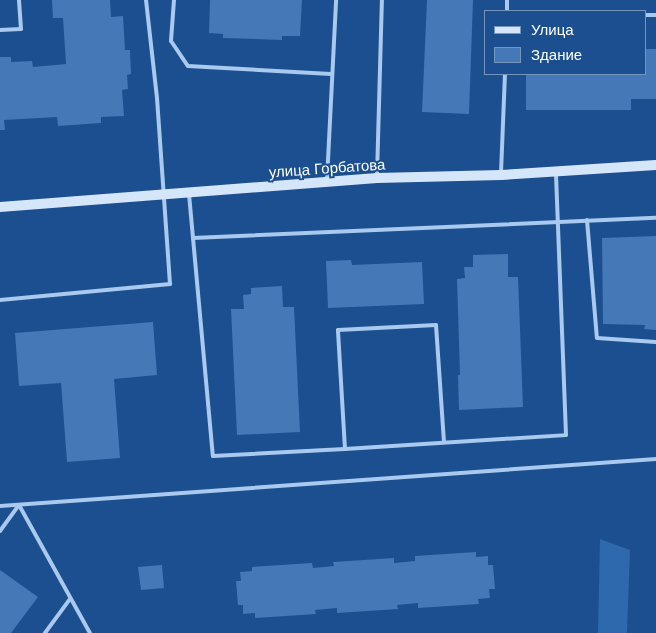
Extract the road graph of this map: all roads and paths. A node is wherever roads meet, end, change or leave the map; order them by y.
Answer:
1 (18, 0) edge
2 (146, 0) edge
3 (174, 0) edge
4 (336, 0) edge
5 (382, 0) edge
6 (0, 30) edge
7 (331, 74) junction
8 (505, 75) edge
9 (656, 165) edge
10 (556, 170) junction
11 (501, 175) junction
12 (377, 178) junction
13 (326, 182) junction
14 (189, 194) junction
15 (165, 196) junction
16 (0, 207) edge
17 (656, 218) edge
18 (588, 220) junction
19 (557, 222) junction
20 (193, 238) junction
21 (0, 300) edge
22 (656, 342) edge
23 (444, 442) junction
24 (345, 449) junction
25 (656, 459) edge
26 (19, 505) junction
27 (0, 506) edge
28 (0, 531) edge
29 (70, 599) junction
30 (45, 633) edge
31 (90, 633) edge

1 - 6 lane
2 - 15 lane
3 - 7 lane
4 - 7 lane
5 - 12 lane
7 - 13 lane
8 - 11 lane
9 - 10 main road, улица Горбатова
10 - 11 main road, улица Горбатова
10 - 19 lane
11 - 12 main road, улица Горбатова
12 - 13 main road, улица Горбатова
13 - 14 main road, улица Горбатова
14 - 15 main road, улица Горбатова
14 - 20 lane
15 - 16 main road, улица Горбатова
15 - 21 lane
17 - 18 lane
18 - 19 lane
18 - 22 lane
19 - 20 lane
19 - 23 lane
20 - 24 lane
23 - 24 lane
23 - 24 lane
25 - 26 lane
26 - 27 lane
26 - 28 lane
26 - 29 lane
29 - 30 lane
29 - 31 lane

